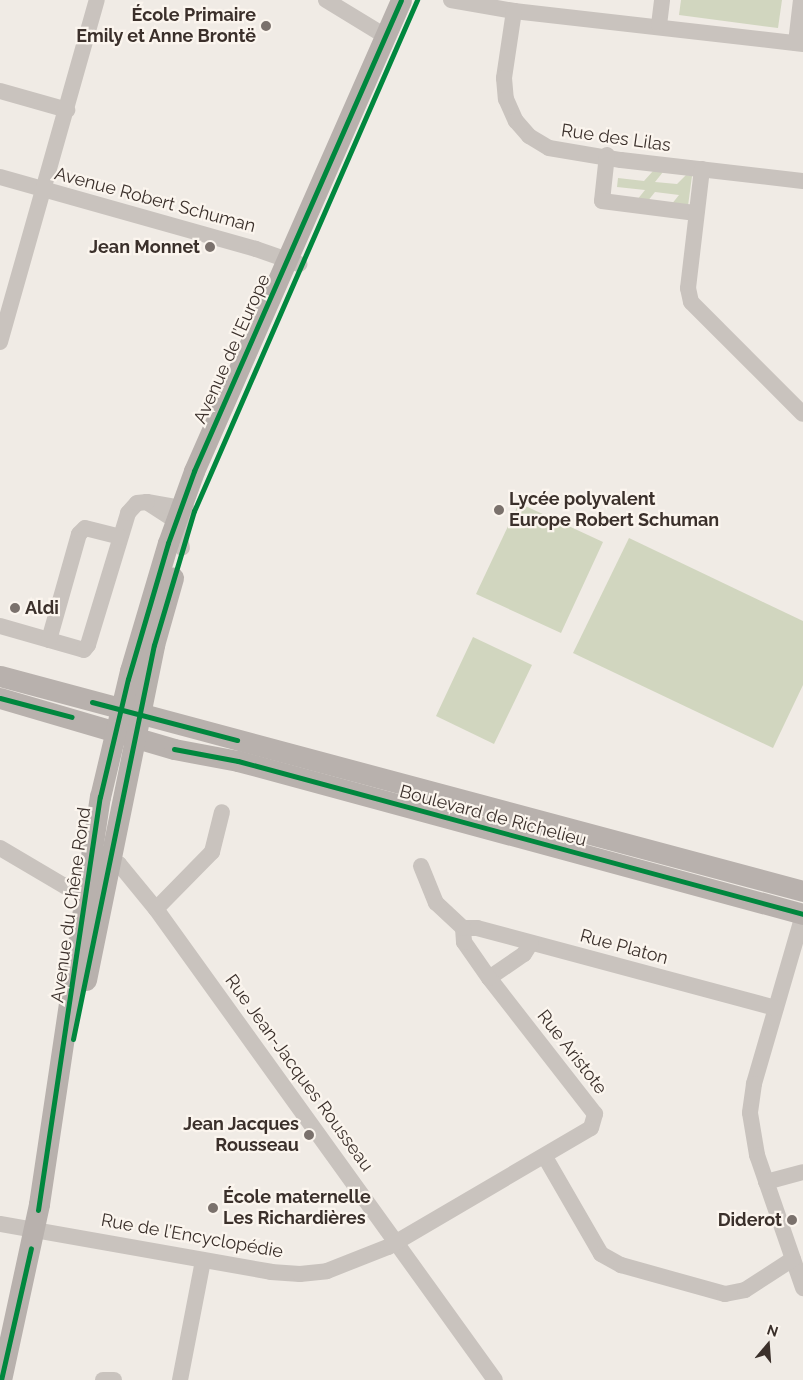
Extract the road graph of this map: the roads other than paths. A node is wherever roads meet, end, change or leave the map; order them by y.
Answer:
1 (97, 0) edge
2 (326, 0) edge
3 (401, 0) edge
4 (417, 0) edge
5 (451, 0) edge
6 (662, 0) edge
7 (801, 0) edge
8 (514, 11) junction
9 (659, 25) junction
10 (385, 36) junction
11 (800, 43) edge
12 (0, 91) edge
13 (68, 110) junction
14 (606, 155) junction
15 (702, 170) junction
16 (0, 177) edge
17 (803, 181) edge
18 (44, 190) junction
19 (696, 213) junction
20 (294, 261) junction
21 (0, 342) edge
22 (800, 405) edge
23 (178, 514) junction
24 (120, 537) junction
25 (182, 548) junction
26 (0, 626) edge
27 (49, 640) junction
28 (0, 676) edge
29 (0, 698) edge
30 (128, 723) junction
31 (222, 812) dead end
32 (0, 848) edge
33 (101, 861) junction
34 (421, 866) dead end
35 (803, 891) edge
36 (95, 894) junction
37 (156, 909) junction
38 (803, 914) edge
39 (463, 928) junction
40 (531, 943) junction
41 (489, 978) junction
42 (775, 1008) junction
43 (545, 1158) junction
44 (803, 1172) edge
45 (766, 1182) junction
46 (0, 1224) edge
47 (35, 1230) junction
48 (396, 1243) junction
49 (793, 1259) junction
50 (203, 1260) junction
51 (803, 1288) edge
52 (2, 1380) edge
53 (104, 1380) edge
54 (114, 1380) edge
55 (180, 1380) edge
56 (495, 1380) edge

1 - 13 street
2 - 10 street
3 - 10 main road, Avenue de l’Europe
4 - 20 main road, Avenue de l’Europe
5 - 8 street
6 - 9 street
7 - 11 street
8 - 9 street
8 - 14 street, Rue des Lilas
9 - 11 street
10 - 20 main road, Avenue de l’Europe
12 - 13 street
13 - 18 street
14 - 15 street, Rue des Lilas
14 - 19 street
15 - 17 street, Rue des Lilas
15 - 19 street
16 - 18 street, Avenue Robert Schuman
18 - 20 street, Avenue Robert Schuman
18 - 21 street
19 - 22 street
20 - 23 main road, Avenue de l’Europe
20 - 25 main road, Avenue de l’Europe
23 - 24 street
23 - 25 street
23 - 30 main road, Avenue de l’Europe
24 - 27 street
24 - 27 street
25 - 30 main road, Avenue de l’Europe
26 - 27 street
28 - 30 main road, Boulevard de Richelieu
29 - 30 main road
30 - 33 main road, Avenue du Chêne Rond
30 - 35 main road, Boulevard de Richelieu
30 - 38 main road, Boulevard de Richelieu
31 - 37 street
32 - 36 street
33 - 36 main road, Avenue du Chêne Rond
33 - 37 street, Rue Jean-Jacques Rousseau
34 - 39 street, Rue Aristote
36 - 47 main road, Avenue du Chêne Rond
37 - 48 street, Rue Jean-Jacques Rousseau
38 - 42 street
39 - 40 street, Rue Platon
39 - 41 street, Rue Aristote
40 - 41 street
40 - 42 street, Rue Platon
41 - 43 street, Rue Aristote
42 - 45 street
43 - 48 street, Rue Aristote
43 - 49 street
44 - 45 street
45 - 49 street
46 - 47 street, Rue de l’Encyclopédie
47 - 50 street, Rue de l’Encyclopédie
47 - 52 main road, Avenue du Chêne Rond
48 - 50 street, Rue de l’Encyclopédie
48 - 56 street, Rue Jean-Jacques Rousseau
49 - 51 street
50 - 55 street
53 - 54 street

